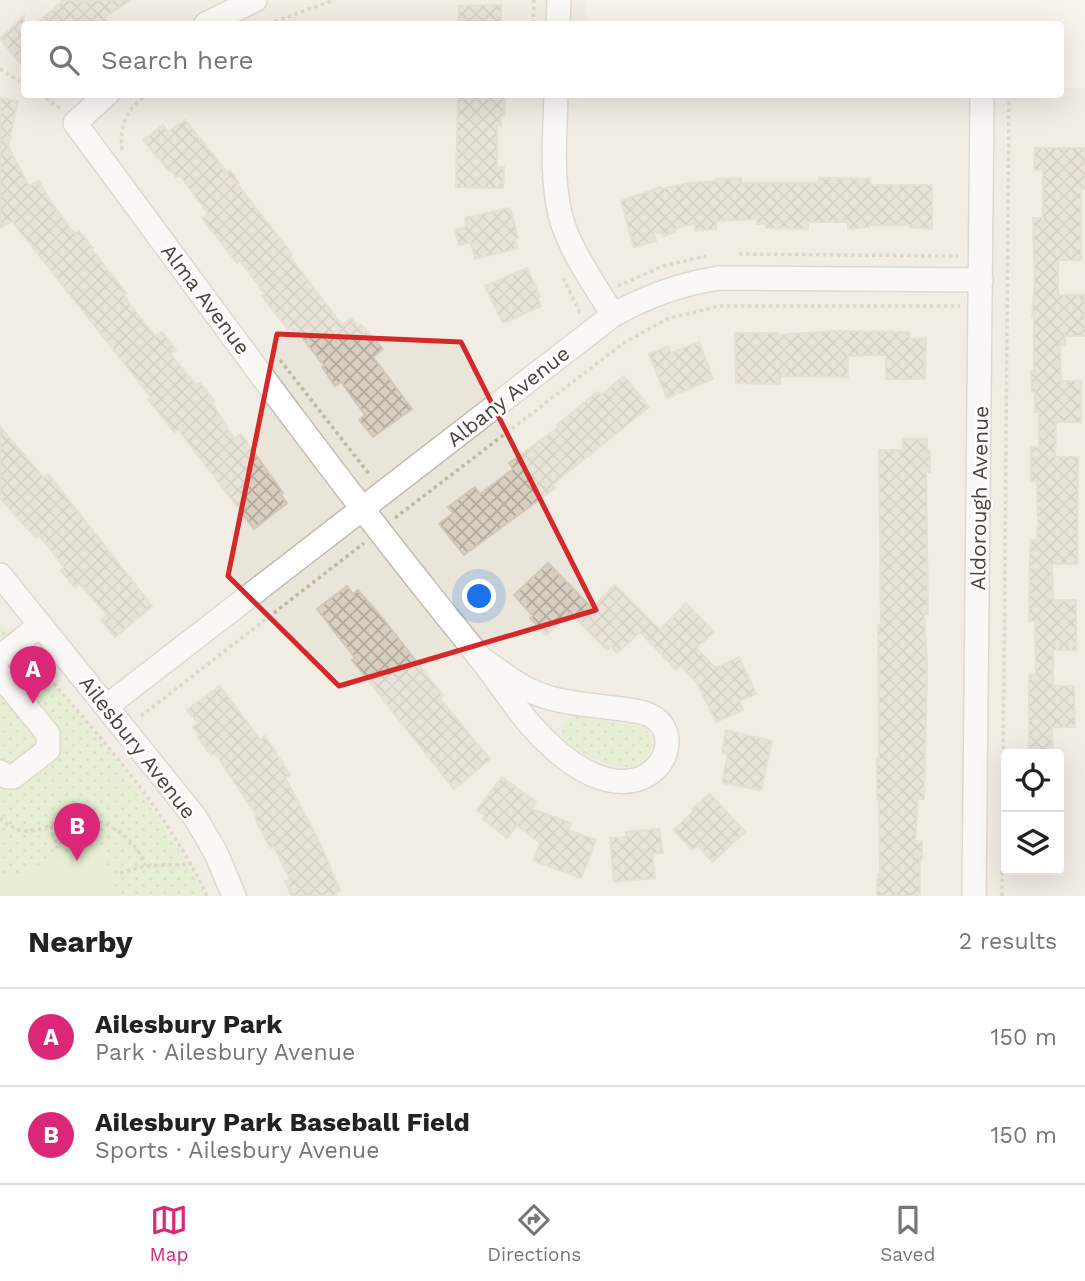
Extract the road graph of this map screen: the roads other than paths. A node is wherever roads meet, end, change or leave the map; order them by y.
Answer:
1 (255, 0) edge
2 (559, 0) edge
3 (212, 21) edge
4 (558, 21) edge
5 (103, 98) edge
6 (556, 98) edge
7 (982, 101) dead end
8 (981, 280) junction
9 (613, 315) junction
10 (362, 509) junction
11 (0, 575) edge
12 (40, 625) junction
13 (0, 657) edge
14 (479, 657) junction
15 (0, 675) edge
16 (107, 706) junction
17 (0, 772) edge
18 (234, 896) edge
19 (975, 896) edge

1 - 3 street
2 - 4 street
5 - 10 street, Alma Avenue
6 - 9 street
7 - 8 street, Aldorough Avenue
8 - 9 street, Albany Avenue
8 - 19 street, Aldorough Avenue
9 - 10 street, Albany Avenue
10 - 14 street
10 - 16 street, Albany Avenue
11 - 12 street, Ailesbury Avenue
12 - 13 street
12 - 16 street, Ailesbury Avenue
14 - 14 street
15 - 17 street
16 - 18 street, Ailesbury Avenue

